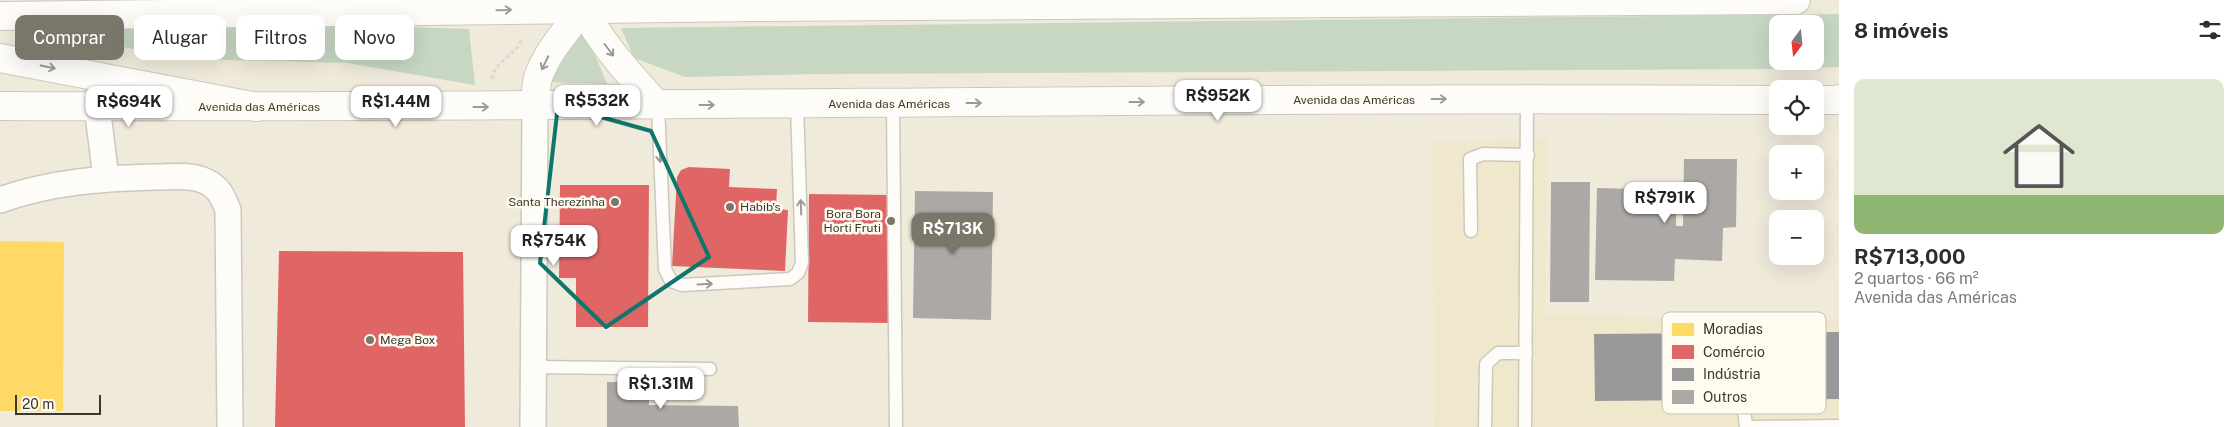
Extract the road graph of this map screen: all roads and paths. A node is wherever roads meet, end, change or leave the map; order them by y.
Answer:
1 (1796, 0) edge
2 (586, 4) edge
3 (523, 10) junction
4 (0, 16) edge
5 (0, 58) edge
6 (1527, 98) junction
7 (1769, 100) edge
8 (797, 104) junction
9 (893, 104) junction
10 (0, 106) edge
11 (97, 106) junction
12 (535, 106) junction
13 (658, 106) junction
14 (257, 107) junction
15 (491, 107) junction
16 (1528, 155) junction
17 (106, 178) junction
18 (0, 200) edge
19 (1471, 232) dead end
20 (1526, 353) junction
21 (534, 367) junction
22 (710, 369) dead end
23 (1745, 414) edge
24 (1839, 426) edge
25 (230, 427) edge
26 (533, 427) edge
27 (896, 427) edge
28 (1486, 427) edge
29 (1526, 427) edge
30 (1746, 427) edge

1 - 2 main road
2 - 3 main road
2 -> 12 main road
2 -> 13 main road
4 -> 3 main road
3 - 15 path
5 -> 14 main road
6 - 7 main road, Avenida das Américas
9 -> 6 main road, Avenida das Américas
6 - 16 lane
8 - 9 main road, Avenida das Américas
13 -> 8 main road, Avenida das Américas
13 -> 8 lane
9 - 27 lane
10 - 11 main road, Avenida das Américas
11 - 14 main road, Avenida das Américas
11 - 17 street
12 - 13 main road, Avenida das Américas
12 - 15 main road, Avenida das Américas
12 - 21 street
14 -> 15 main road, Avenida das Américas
16 - 19 lane
16 - 20 lane
17 - 18 street
17 - 25 street
20 - 28 lane
20 - 29 lane
21 - 22 lane
21 - 26 street
23 - 30 lane
24 - 30 lane

